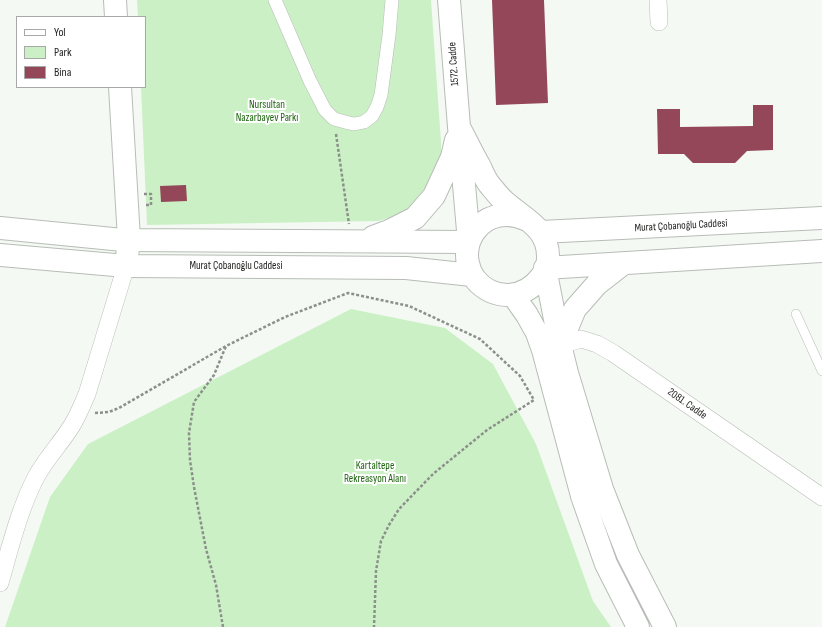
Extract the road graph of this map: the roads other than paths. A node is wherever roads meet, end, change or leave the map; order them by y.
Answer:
1 (115, 0) edge
2 (275, 0) edge
3 (392, 0) edge
4 (449, 0) edge
5 (658, 0) edge
6 (116, 16) edge
7 (659, 22) dead end
8 (120, 88) edge
9 (459, 127) junction
10 (822, 218) edge
11 (536, 227) junction
12 (0, 228) edge
13 (129, 239) junction
14 (357, 241) junction
15 (469, 242) junction
16 (822, 252) edge
17 (0, 255) edge
18 (624, 263) junction
19 (126, 266) junction
20 (545, 268) junction
21 (472, 275) junction
22 (513, 295) junction
23 (796, 314) dead end
24 (551, 348) junction
25 (822, 371) edge
26 (822, 497) edge
27 (0, 583) edge
28 (638, 627) edge
29 (665, 627) edge

1 - 6 main road
2 - 3 street
4 - 9 main road, 1572. Cadde
5 - 7 street
8 - 13 main road
9 - 11 main road
9 - 14 main road
9 - 15 main road, 1572. Cadde
10 - 11 main road, Murat Çobanoğlu Caddesi
11 - 15 main road
11 - 20 main road
12 - 13 main road
13 - 14 main road
13 - 19 main road
14 - 15 main road
15 - 21 main road
16 - 18 main road
17 - 19 main road, Murat Çobanoğlu Caddesi
18 - 20 main road
18 - 24 main road
19 - 21 main road, Murat Çobanoğlu Caddesi
19 - 27 street
20 - 22 main road
20 - 24 main road
21 - 22 main road
22 - 24 main road
23 - 25 lane
24 - 26 street, 2081. Cadde
24 - 28 main road
24 - 29 main road

